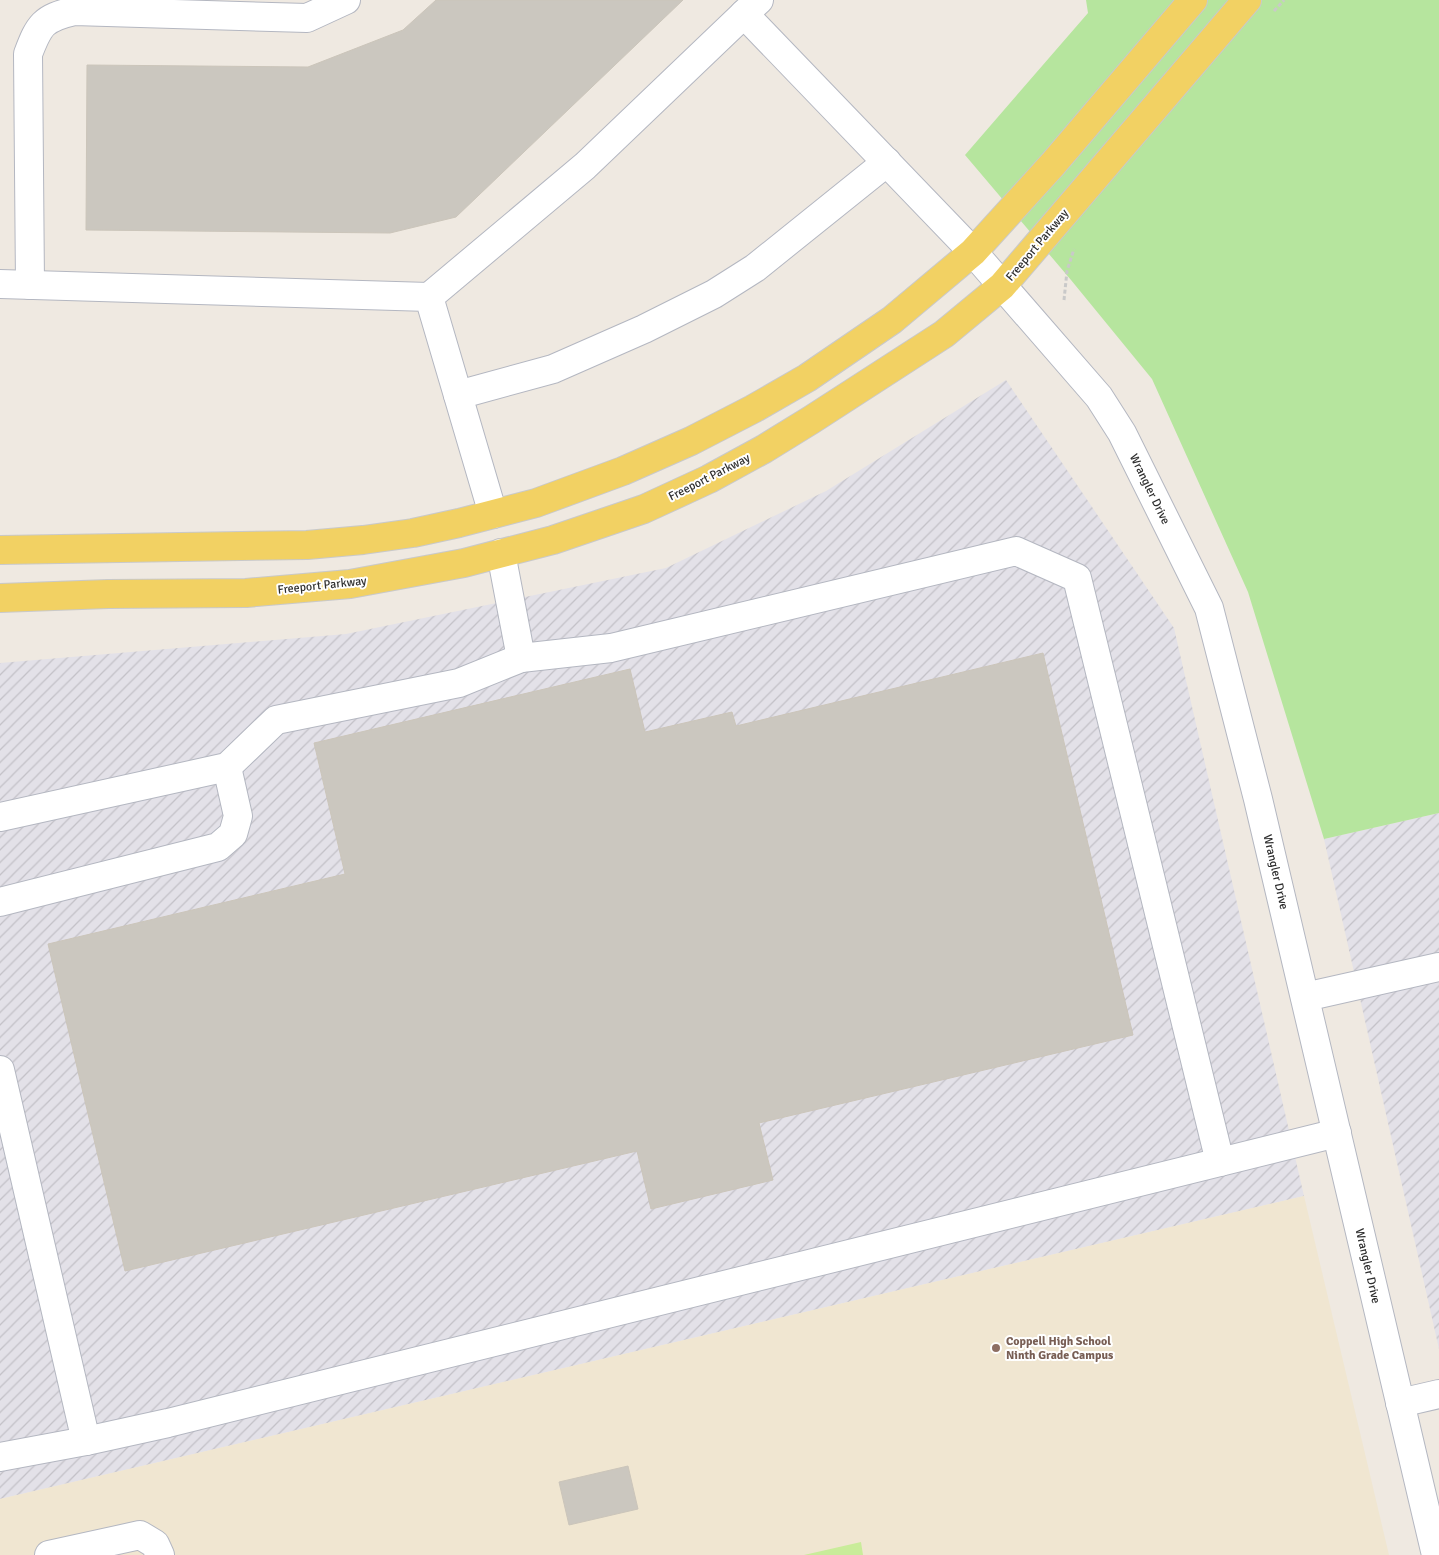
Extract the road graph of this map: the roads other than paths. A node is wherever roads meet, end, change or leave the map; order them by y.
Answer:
1 (346, 0) edge
2 (1193, 0) edge
3 (1247, 0) edge
4 (751, 7) edge
5 (275, 8) edge
6 (887, 162) junction
7 (973, 252) junction
8 (0, 284) edge
9 (30, 285) junction
10 (1002, 286) junction
11 (429, 297) junction
12 (458, 395) junction
13 (493, 514) junction
14 (0, 550) edge
15 (501, 553) junction
16 (0, 598) edge
17 (521, 658) junction
18 (227, 767) junction
19 (0, 817) edge
20 (0, 902) edge
21 (1438, 971) edge
22 (1305, 997) junction
23 (0, 1070) edge
24 (1337, 1133) junction
25 (1220, 1162) junction
26 (1439, 1394) edge
27 (1400, 1403) junction
28 (86, 1442) junction
29 (0, 1458) edge
30 (49, 1555) edge
31 (160, 1555) edge
32 (1436, 1555) edge

1 - 5 street
2 - 7 main road
3 - 10 main road, Freeport Parkway
4 - 6 street, Wrangler Drive
4 - 11 street
5 - 9 street
6 - 7 street, Wrangler Drive
6 - 12 street
7 - 10 street, Wrangler Drive
7 - 13 main road
8 - 9 street
9 - 11 street
10 - 15 main road, Freeport Parkway
10 - 22 street, Wrangler Drive
11 - 12 street
12 - 13 street
13 - 14 main road
13 - 15 main road
15 - 16 main road, Freeport Parkway
15 - 17 street
17 - 18 street
17 - 25 street
18 - 19 street
18 - 20 street
21 - 22 street
22 - 24 street, Wrangler Drive
23 - 28 street
24 - 25 street
24 - 27 street, Wrangler Drive
25 - 28 street
26 - 27 street
27 - 32 street, Wrangler Drive
28 - 29 street
30 - 31 street

